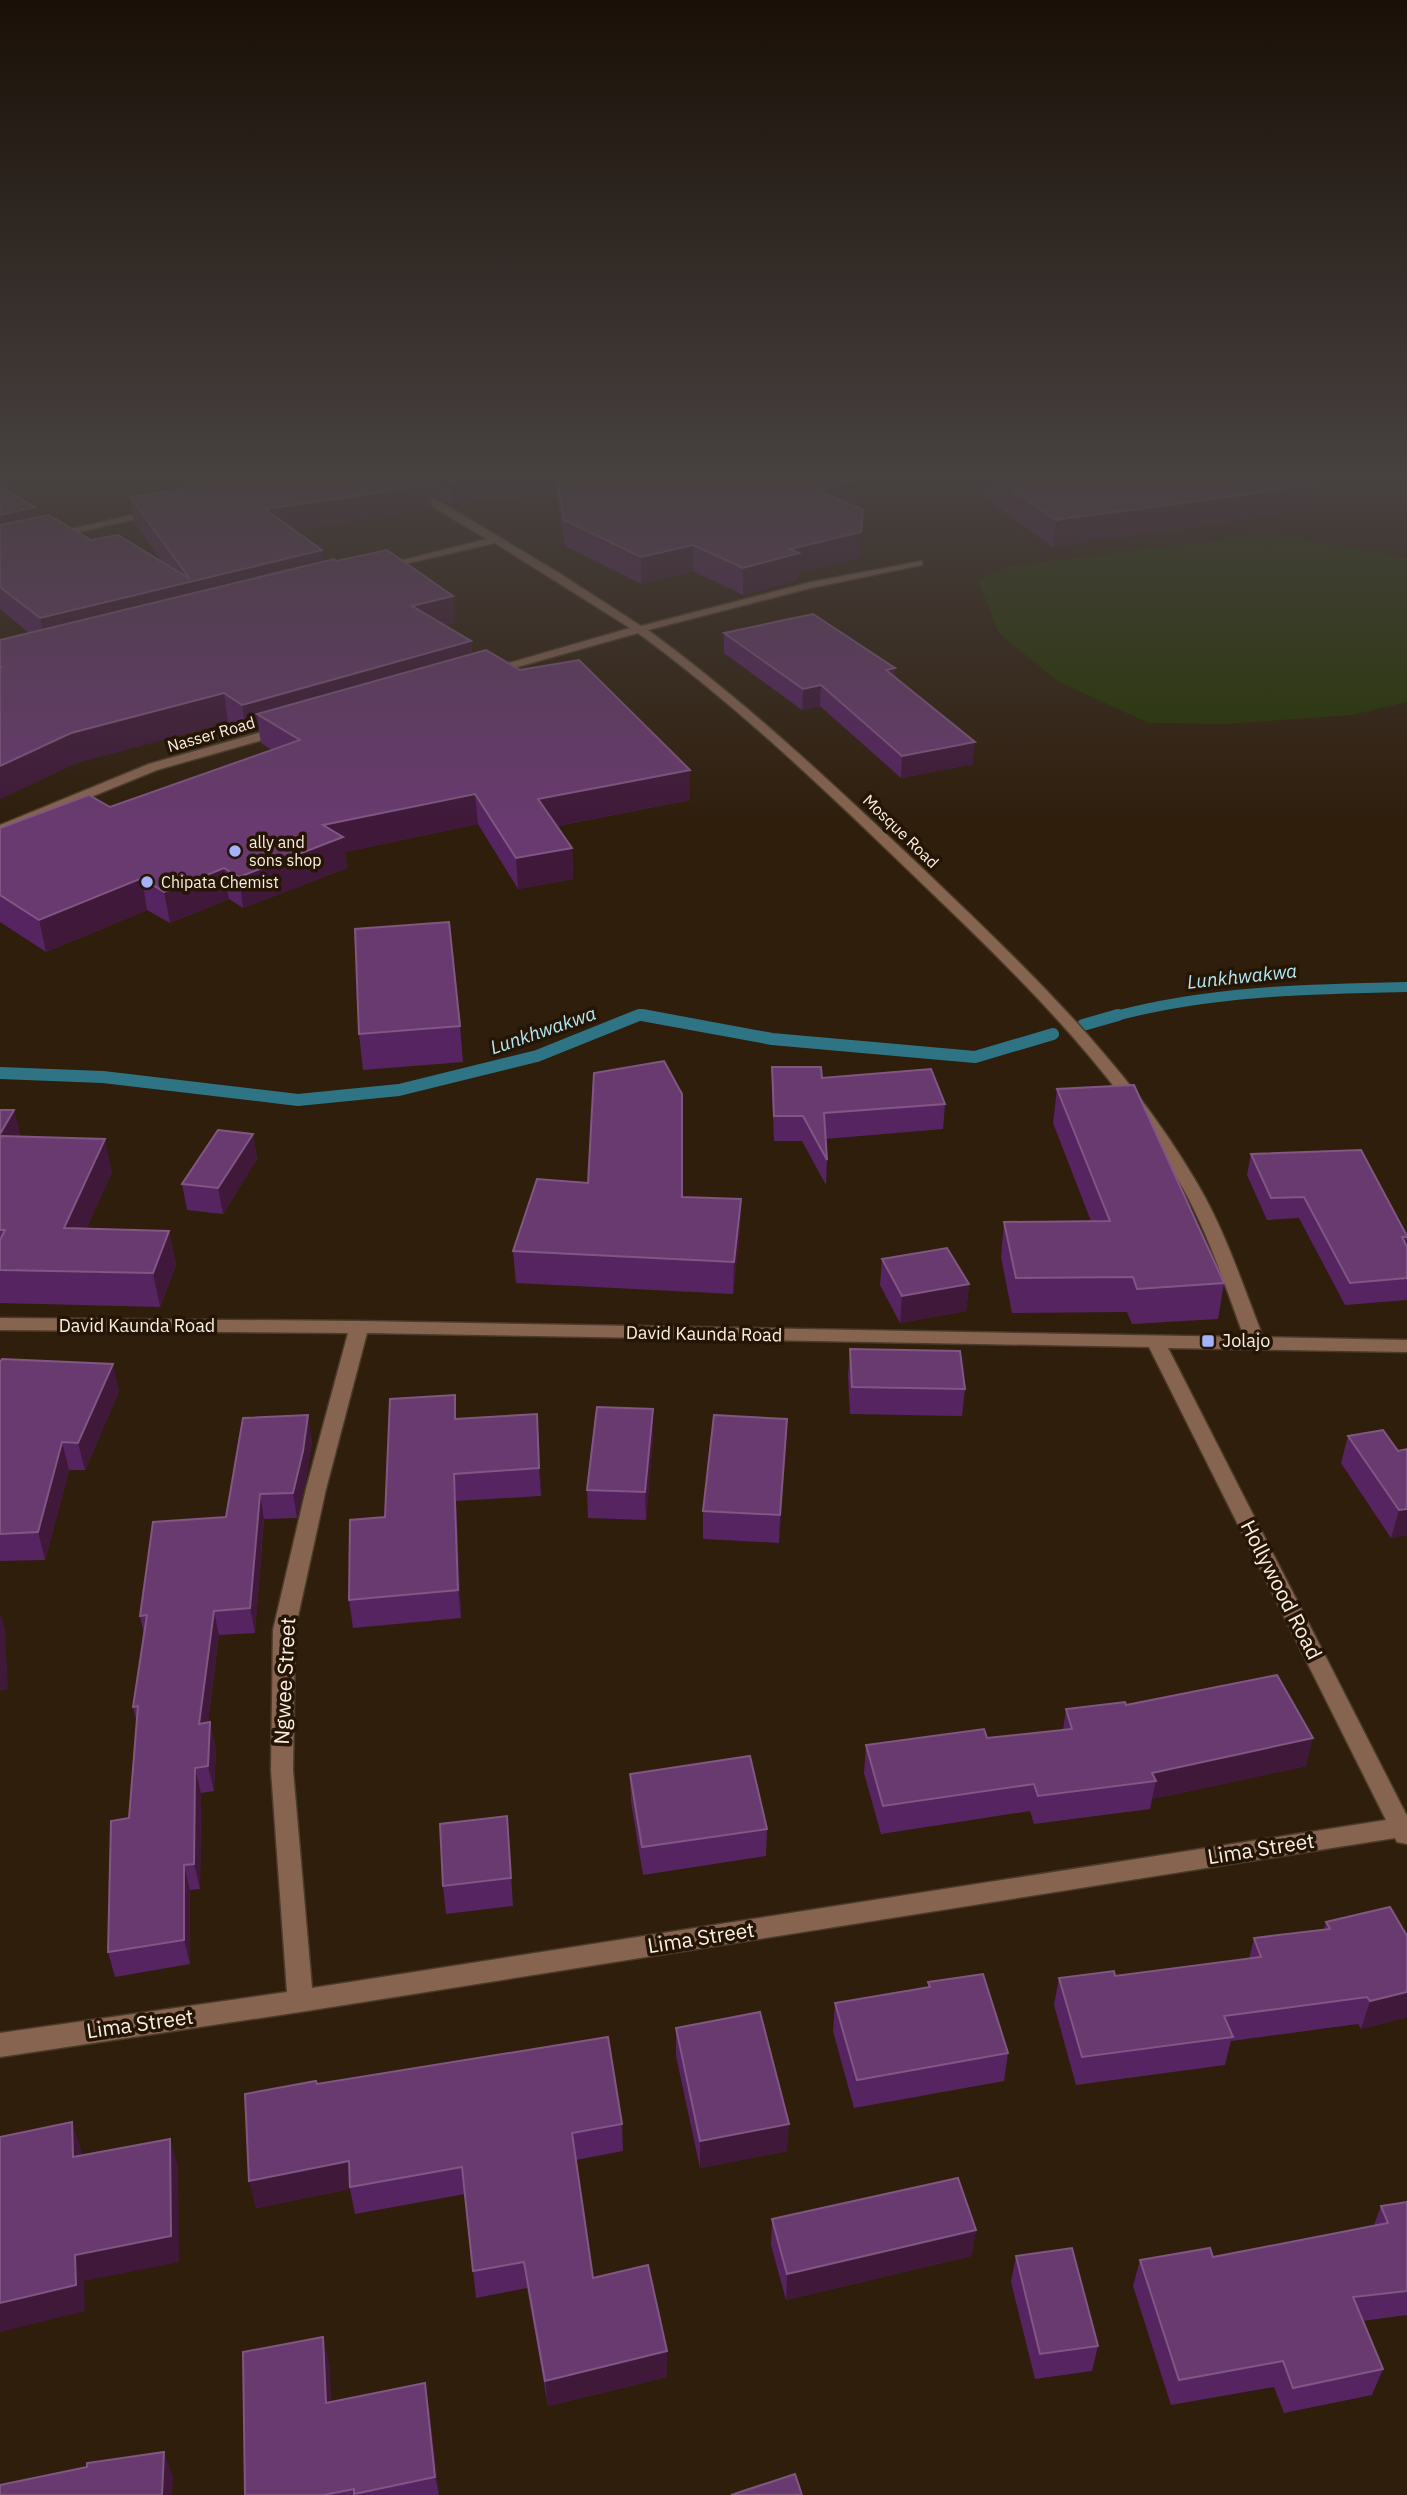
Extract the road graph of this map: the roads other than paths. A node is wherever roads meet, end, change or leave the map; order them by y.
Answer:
1 (577, 590) edge
2 (787, 590) edge
3 (638, 628) junction
4 (484, 674) edge
5 (298, 726) edge
6 (0, 830) edge
7 (0, 1324) edge
8 (359, 1327) junction
9 (1255, 1341) junction
10 (1156, 1342) junction
11 (1407, 1346) edge
12 (1404, 1833) edge
13 (300, 2001) junction
14 (0, 2045) edge

1 - 3 street, Mosque Road
2 - 3 street
3 - 4 street
3 - 9 street, Mosque Road
5 - 6 street, Nasser Road
7 - 8 street, David Kaunda Road
8 - 10 street, David Kaunda Road
8 - 13 street, Ngwee Street
9 - 10 street, David Kaunda Road
9 - 11 street, David Kaunda Road
10 - 12 street, Hollywood Road
12 - 13 street, Lima Street
13 - 14 street, Lima Street

